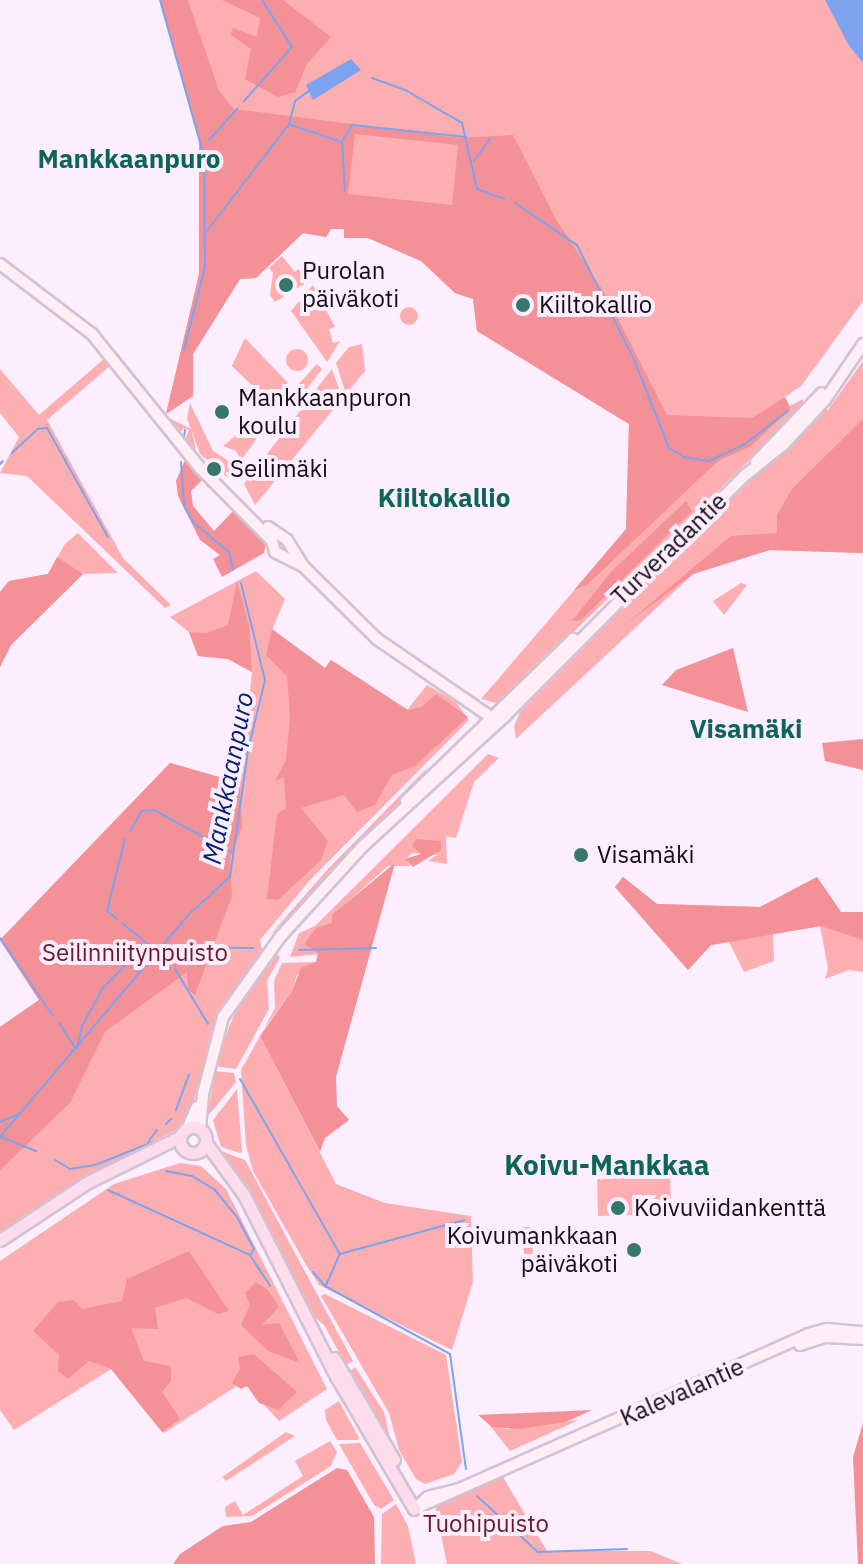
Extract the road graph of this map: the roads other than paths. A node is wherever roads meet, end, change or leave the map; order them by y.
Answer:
1 (0, 264) edge
2 (863, 344) edge
3 (492, 721) junction
4 (188, 1136) junction
5 (203, 1147) junction
6 (0, 1240) edge
7 (863, 1332) edge
8 (863, 1339) edge
9 (756, 1359) junction
10 (418, 1507) joint

1 - 3 main road
2 - 3 main road, Turveradantie
3 - 4 main road, Turveradantie
4 - 5 main road
4 - 5 main road
4 - 6 main road
5 - 10 main road
7 - 9 main road, Kalevalantie
8 - 9 main road, Kalevalantie
9 - 10 main road, Kalevalantie

